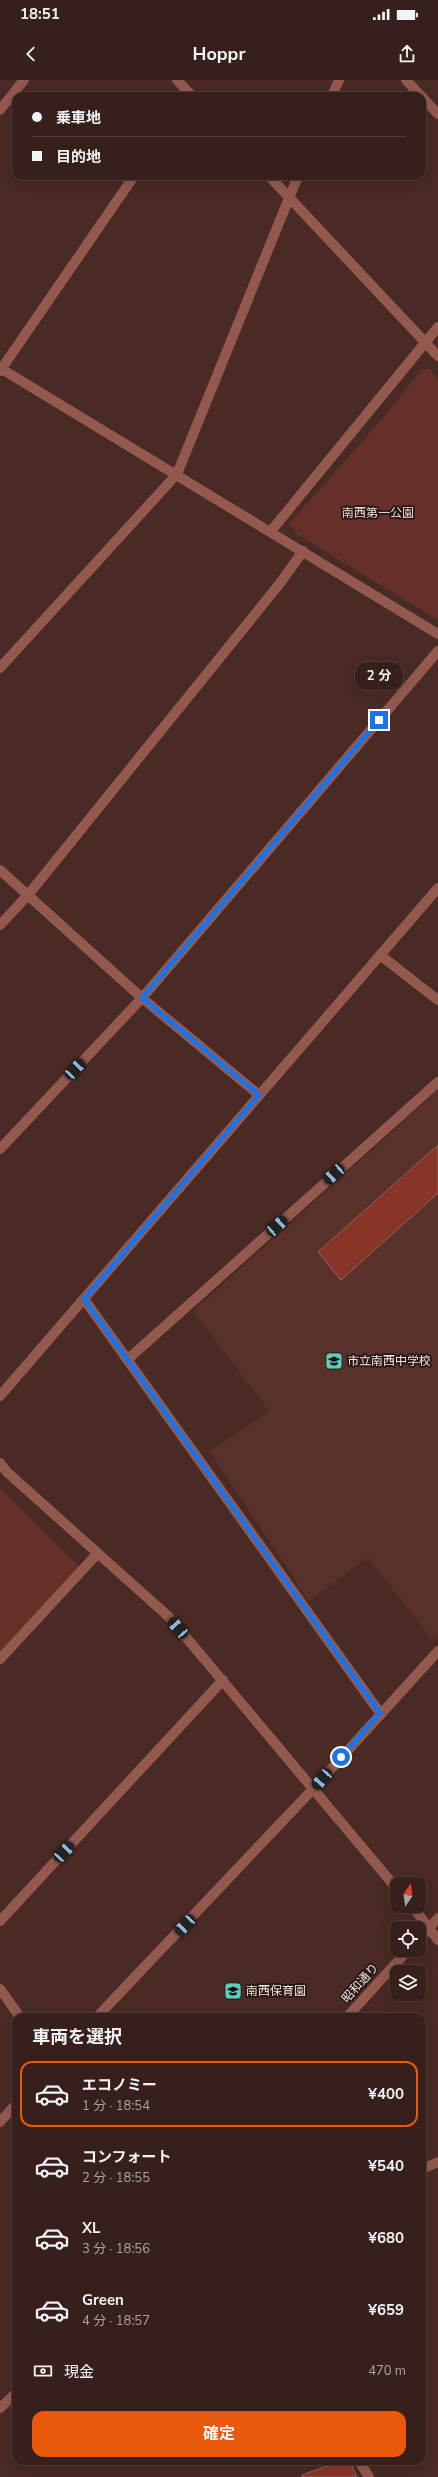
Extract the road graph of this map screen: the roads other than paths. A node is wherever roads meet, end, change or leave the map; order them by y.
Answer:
1 (24, 80) edge
2 (177, 80) edge
3 (339, 80) edge
4 (406, 80) edge
5 (14, 92) edge
6 (187, 92) edge
7 (334, 92) edge
8 (417, 92) edge
9 (12, 95) edge
10 (426, 102) edge
11 (0, 110) edge
12 (438, 114) edge
13 (131, 180) edge
14 (272, 180) edge
15 (296, 180) edge
16 (289, 197) junction
17 (438, 327) edge
18 (424, 341) junction
19 (438, 356) edge
20 (1, 369) edge
21 (177, 474) junction
22 (271, 531) junction
23 (303, 551) junction
24 (438, 634) edge
25 (438, 651) edge
26 (0, 668) edge
27 (0, 870) edge
28 (438, 888) edge
29 (28, 895) junction
30 (0, 925) edge
31 (380, 955) junction
32 (142, 998) junction
33 (438, 1000) edge
34 (438, 1082) edge
35 (259, 1095) junction
36 (0, 1149) edge
37 (84, 1299) junction
38 (128, 1360) junction
39 (0, 1396) edge
40 (0, 1463) edge
41 (97, 1554) junction
42 (438, 1651) edge
43 (0, 1659) edge
44 (222, 1680) junction
45 (380, 1713) junction
46 (312, 1790) junction
47 (390, 1881) edge
48 (418, 1913) edge
49 (438, 1918) edge
50 (0, 1921) edge
51 (430, 1927) junction
52 (426, 1931) edge
53 (438, 1940) edge
54 (402, 1957) edge
55 (0, 1989) edge
56 (17, 2013) edge
57 (101, 2013) edge
58 (351, 2013) edge
59 (12, 2108) edge
60 (0, 2122) edge
61 (438, 2162) edge
62 (426, 2167) edge
63 (12, 2397) edge
64 (0, 2408) edge
65 (362, 2465) edge
66 (369, 2477) edge

1 - 5 street
2 - 6 street
3 - 7 street
4 - 8 street
9 - 11 street
10 - 12 street
13 - 20 street
14 - 16 street
15 - 16 street
16 - 18 street
16 - 21 street
17 - 18 street
18 - 19 street
18 - 22 street
20 - 21 street
21 - 22 street
21 - 26 street
22 - 23 street
23 - 24 street
23 - 29 street
25 - 32 street
27 - 29 street
28 - 31 street
29 - 30 street
29 - 32 street
31 - 33 street
31 - 35 street
32 - 35 street
32 - 36 street
34 - 38 street
35 - 37 street
37 - 38 street
37 - 39 street
38 - 45 street
40 - 41 street
41 - 43 street
41 - 44 street
42 - 45 street
44 - 46 street
44 - 50 street
45 - 46 street
46 - 47 street
46 - 57 street
48 - 51 street
49 - 51 street
51 - 52 street
51 - 53 street
54 - 58 street, 昭和通り
55 - 56 street
59 - 60 street
61 - 62 street
63 - 64 street
65 - 66 street

